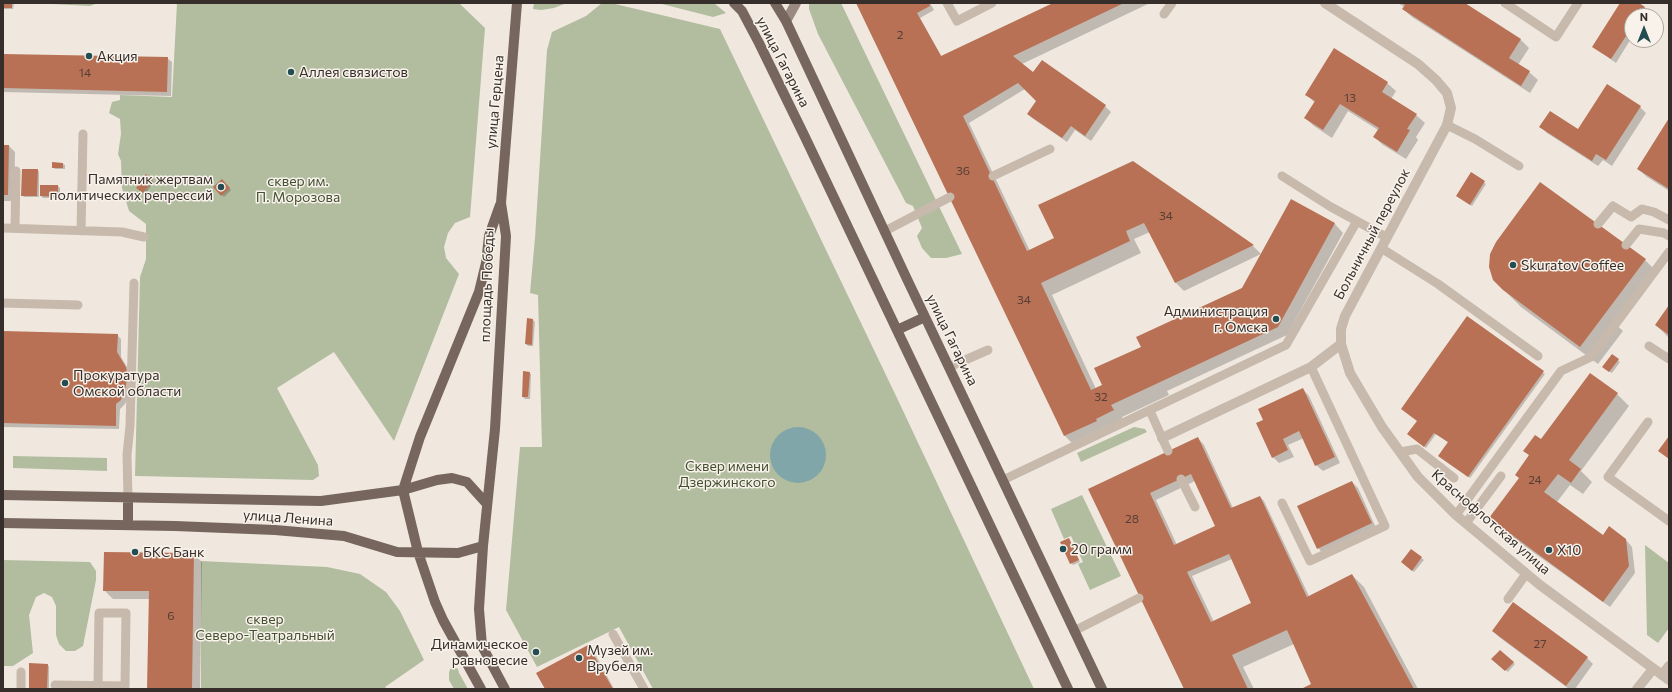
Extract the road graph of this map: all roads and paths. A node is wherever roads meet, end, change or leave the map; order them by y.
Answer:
1 (517, 3) edge
2 (734, 3) edge
3 (775, 3) edge
4 (796, 3) edge
5 (947, 3) edge
6 (992, 3) edge
7 (1172, 3) edge
8 (1325, 3) edge
9 (1505, 3) edge
10 (1578, 3) edge
11 (1164, 14) dead end
12 (786, 21) junction
13 (1447, 125) junction
14 (83, 134) dead end
15 (1050, 150) dead end
16 (1519, 166) dead end
17 (16, 171) dead end
18 (993, 176) dead end
19 (1282, 176) dead end
20 (950, 197) dead end
21 (501, 203) junction
22 (1669, 220) edge
23 (1357, 221) junction
24 (1598, 224) dead end
25 (3, 228) edge
26 (15, 228) junction
27 (81, 231) junction
28 (885, 231) junction
29 (1669, 236) edge
30 (144, 237) dead end
31 (1386, 237) junction
32 (1626, 244) dead end
33 (1381, 248) junction
34 (1669, 252) edge
35 (134, 283) dead end
36 (3, 303) edge
37 (78, 305) dead end
38 (925, 317) junction
39 (897, 330) junction
40 (1341, 344) junction
41 (1650, 346) dead end
42 (988, 350) dead end
43 (1538, 356) dead end
44 (1669, 359) edge
45 (949, 367) junction
46 (1311, 367) junction
47 (1150, 412) junction
48 (1648, 422) dead end
49 (1162, 438) junction
50 (1168, 451) dead end
51 (1400, 452) junction
52 (1500, 476) dead end
53 (1454, 478) dead end
54 (1181, 479) dead end
55 (1003, 480) junction
56 (403, 490) junction
57 (3, 495) edge
58 (128, 498) junction
59 (486, 503) junction
60 (1282, 503) dead end
61 (1195, 507) dead end
62 (1456, 514) junction
63 (1669, 521) edge
64 (3, 523) edge
65 (1466, 523) junction
66 (128, 525) junction
67 (483, 546) junction
68 (418, 552) junction
69 (1526, 574) junction
70 (1140, 598) dead end
71 (1508, 600) dead end
72 (1074, 631) junction
73 (613, 634) dead end
74 (1669, 666) edge
75 (21, 672) dead end
76 (1661, 675) edge
77 (55, 685) dead end
78 (98, 686) junction
79 (73, 687) edge
80 (21, 689) edge
81 (481, 689) edge
82 (506, 689) edge
83 (644, 689) edge
84 (1068, 689) edge
85 (1102, 689) edge
86 (1637, 689) edge

1 - 21 main road, улица Герцена
2 - 39 main road, улица Гагарина
3 - 12 main road, улица Гагарина
4 - 12 main road
5 - 6 lane
7 - 11 lane
8 - 13 street, Больничный переулок
9 - 10 lane
12 - 28 main road, улица Гагарина
13 - 16 lane
13 - 31 street, Больничный переулок
14 - 27 lane
15 - 18 lane
17 - 26 lane
19 - 23 lane
20 - 28 lane
21 - 56 main road, площадь Победы
21 - 59 main road, площадь Победы
22 - 24 lane
23 - 31 lane
23 - 47 lane
25 - 26 lane
26 - 27 lane
27 - 30 lane
28 - 38 main road, улица Гагарина
29 - 32 lane
31 - 33 street, Больничный переулок
33 - 40 street, Больничный переулок
33 - 43 lane
34 - 62 lane
35 - 58 lane
36 - 37 lane
38 - 39 main road
38 - 45 main road, улица Гагарина
39 - 84 main road, улица Гагарина
40 - 46 street
40 - 51 street, Краснофлотская улица
41 - 44 lane
42 - 45 lane
45 - 55 main road, улица Гагарина
46 - 49 street
46 - 60 lane
47 - 49 lane
47 - 55 lane
48 - 63 lane
49 - 50 lane
51 - 53 lane
51 - 62 street, Краснофлотская улица
52 - 65 lane
54 - 61 lane
55 - 72 main road, улица Гагарина
56 - 58 main road, улица Ленина
56 - 59 main road
56 - 68 main road
57 - 58 main road, улица Ленина
58 - 66 main road
59 - 67 main road, площадь Победы
62 - 65 street, Краснофлотская улица
64 - 66 main road, улица Ленина
65 - 69 street, Краснофлотская улица
66 - 68 main road, улица Ленина
67 - 68 main road
67 - 82 main road, площадь Победы
68 - 81 main road
69 - 71 lane
69 - 76 street, Краснофлотская улица
70 - 72 lane
72 - 85 main road, улица Гагарина
73 - 83 lane
74 - 76 street
75 - 80 lane
76 - 86 street
77 - 79 lane
78 - 78 lane
78 - 79 lane

